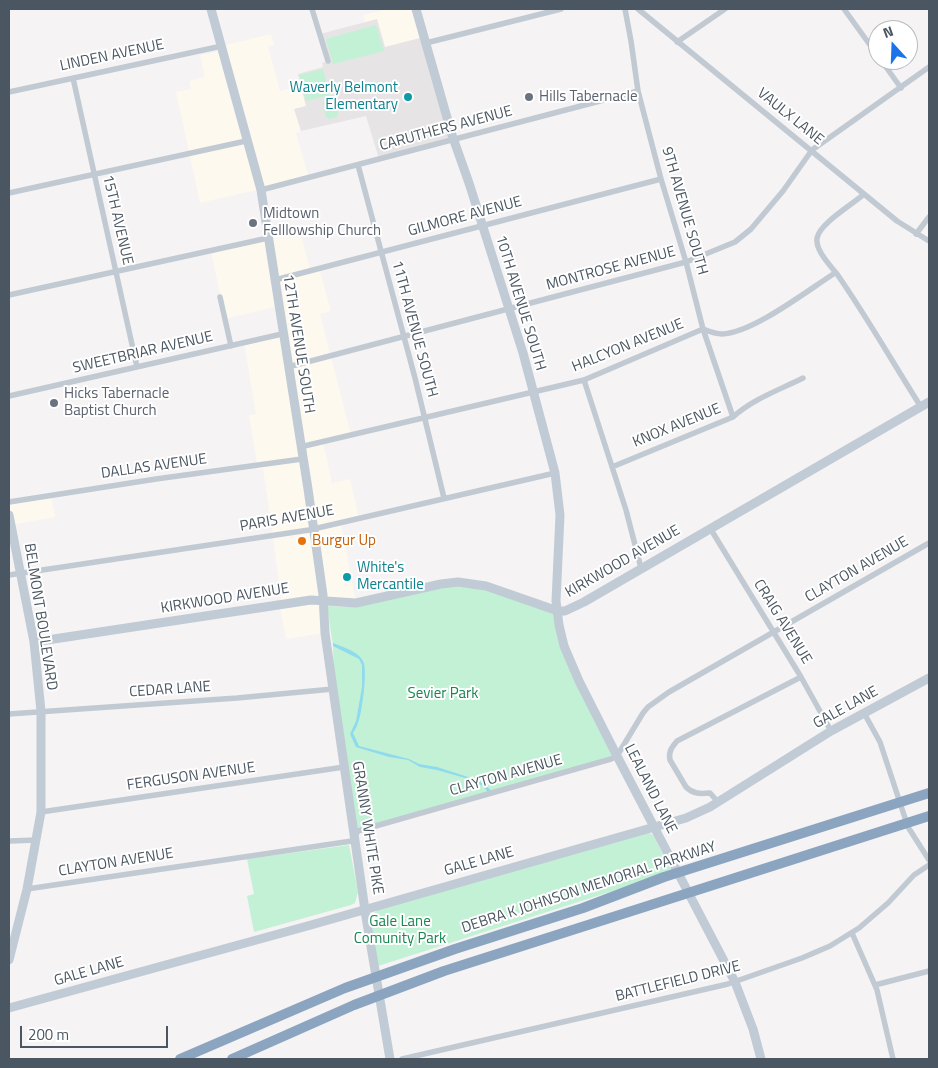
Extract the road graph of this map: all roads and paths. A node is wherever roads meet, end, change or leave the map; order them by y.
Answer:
1 (211, 9) edge
2 (312, 9) edge
3 (416, 9) edge
4 (562, 9) edge
5 (625, 9) edge
6 (638, 9) edge
7 (724, 9) edge
8 (844, 9) edge
9 (677, 42) junction
10 (868, 42) edge
11 (426, 43) junction
12 (222, 46) junction
13 (328, 61) dead end
14 (929, 67) edge
15 (887, 70) edge
16 (73, 78) junction
17 (900, 88) junction
18 (638, 91) junction
19 (9, 92) edge
20 (454, 139) junction
21 (246, 141) junction
22 (812, 150) junction
23 (358, 165) junction
24 (94, 176) junction
25 (661, 179) junction
26 (261, 190) junction
27 (9, 193) edge
28 (864, 194) junction
29 (929, 217) edge
30 (482, 225) junction
31 (916, 234) junction
32 (268, 238) junction
33 (929, 242) edge
34 (380, 252) junction
35 (686, 262) junction
36 (116, 272) junction
37 (835, 273) junction
38 (275, 280) junction
39 (9, 295) edge
40 (220, 297) dead end
41 (508, 308) junction
42 (703, 329) junction
43 (282, 334) junction
44 (403, 337) junction
45 (231, 346) junction
46 (137, 367) junction
47 (288, 367) junction
48 (803, 378) dead end
49 (584, 380) junction
50 (533, 393) junction
51 (9, 396) edge
52 (929, 402) edge
53 (921, 407) junction
54 (732, 417) junction
55 (424, 418) junction
56 (300, 448) junction
57 (302, 459) junction
58 (612, 466) junction
59 (556, 473) junction
60 (444, 498) junction
61 (9, 502) edge
62 (9, 516) edge
63 (710, 528) junction
64 (313, 529) junction
65 (929, 543) edge
66 (641, 568) junction
67 (20, 573) junction
68 (9, 575) edge
69 (323, 600) junction
70 (558, 611) junction
71 (774, 633) junction
72 (34, 642) junction
73 (801, 677) junction
74 (929, 678) edge
75 (333, 689) junction
76 (42, 711) junction
77 (864, 713) junction
78 (9, 714) edge
79 (830, 731) junction
80 (617, 756) junction
81 (344, 768) junction
82 (929, 793) edge
83 (718, 802) junction
84 (41, 812) junction
85 (929, 816) edge
86 (654, 828) junction
87 (355, 836) junction
88 (37, 840) junction
89 (9, 841) edge
90 (929, 860) edge
91 (929, 865) edge
92 (27, 889) junction
93 (365, 909) junction
94 (852, 934) junction
95 (9, 960) edge
96 (929, 971) edge
97 (735, 982) junction
98 (875, 985) junction
99 (9, 1008) edge
100 (180, 1059) edge
101 (232, 1059) edge
102 (390, 1059) edge
103 (402, 1059) edge
104 (761, 1059) edge
105 (893, 1059) edge

1 - 12 street, 12TH AVENUE SOUTH
2 - 13 street
3 - 11 street, 10TH AVENUE SOUTH
4 - 11 street
5 - 18 street, 9TH AVENUE SOUTH
6 - 9 street, VAULX LANE
7 - 9 street
8 - 10 street
9 - 22 street, VAULX LANE
11 - 20 street, 10TH AVENUE SOUTH
12 - 16 street, LINDEN AVENUE
12 - 21 street, 12TH AVENUE SOUTH
14 - 17 street, MONTROSE AVENUE
15 - 17 street
16 - 19 street, LINDEN AVENUE
16 - 24 street, 15TH AVENUE
17 - 22 street, MONTROSE AVENUE
18 - 20 street, CARUTHERS AVENUE
18 - 25 street, 9TH AVENUE SOUTH
20 - 23 street, CARUTHERS AVENUE
20 - 30 street, 10TH AVENUE SOUTH
21 - 24 street
21 - 26 street, 12TH AVENUE SOUTH
22 - 28 street, VAULX LANE
22 - 35 street, MONTROSE AVENUE
23 - 26 street, CARUTHERS AVENUE
23 - 34 street, 11TH AVENUE SOUTH
24 - 27 street
24 - 36 street, 15TH AVENUE
25 - 30 street, GILMORE AVENUE
25 - 35 street, 9TH AVENUE SOUTH
26 - 32 street, 12TH AVENUE SOUTH
28 - 31 street, VAULX LANE
28 - 37 street
29 - 31 street
30 - 34 street, GILMORE AVENUE
30 - 41 street, 10TH AVENUE SOUTH
31 - 33 street, VAULX LANE
32 - 36 street
32 - 38 street, 12TH AVENUE SOUTH
34 - 38 street, GILMORE AVENUE
34 - 44 street, 11TH AVENUE SOUTH
35 - 41 street, MONTROSE AVENUE
35 - 42 street, 9TH AVENUE SOUTH
36 - 39 street
36 - 46 street, 15TH AVENUE
37 - 42 street, HALCYON AVENUE
37 - 53 street
38 - 43 street, 12TH AVENUE SOUTH
40 - 45 street
41 - 44 street, MONTROSE AVENUE
41 - 50 street, 10TH AVENUE SOUTH
42 - 49 street, HALCYON AVENUE
42 - 54 street, 9TH AVENUE SOUTH
43 - 45 street, SWEETBRIAR AVENUE
43 - 47 street, 12TH AVENUE SOUTH
44 - 47 street, MONTROSE AVENUE
44 - 55 street, 11TH AVENUE SOUTH
45 - 46 street, SWEETBRIAR AVENUE
46 - 51 street, SWEETBRIAR AVENUE
47 - 56 street, 12TH AVENUE SOUTH
48 - 54 street, KNOX AVENUE
49 - 50 street, HALCYON AVENUE
49 - 58 street
50 - 55 street, HALCYON AVENUE
50 - 59 street, 10TH AVENUE SOUTH
52 - 53 street, KIRKWOOD AVENUE
53 - 63 street, KIRKWOOD AVENUE
54 - 58 street, KNOX AVENUE
55 - 56 street, HALCYON AVENUE
55 - 60 street, 11TH AVENUE SOUTH
56 - 57 street, 12TH AVENUE SOUTH
57 - 61 street, DALLAS AVENUE
57 - 64 street, 12TH AVENUE SOUTH
58 - 66 street
59 - 60 street, PARIS AVENUE
59 - 70 street, 10TH AVENUE SOUTH
60 - 64 street, PARIS AVENUE
62 - 67 street, BELMONT BOULEVARD
63 - 66 street, KIRKWOOD AVENUE
63 - 71 street, CRAIG AVENUE
64 - 67 street, PARIS AVENUE
64 - 69 street, 12TH AVENUE SOUTH
65 - 71 street, CLAYTON AVENUE
66 - 70 street, KIRKWOOD AVENUE
67 - 68 street, PARIS AVENUE
67 - 72 street, BELMONT BOULEVARD
69 - 70 street, KIRKWOOD AVENUE
69 - 72 street, KIRKWOOD AVENUE
69 - 75 street, 12TH AVENUE SOUTH
70 - 80 street, LEALAND LANE
71 - 73 street, CRAIG AVENUE
71 - 80 street, CLAYTON AVENUE
72 - 76 street, BELMONT BOULEVARD
73 - 79 street, CRAIG AVENUE
73 - 83 street
74 - 77 street, GALE LANE
75 - 76 street, CEDAR LANE
75 - 81 street, GRANNY WHITE PIKE
76 - 78 street, CEDAR LANE
76 - 84 street, BELMONT BOULEVARD
77 - 79 street, GALE LANE
77 - 90 street
79 - 83 street, GALE LANE
80 - 86 street, LEALAND LANE
80 - 87 street, CLAYTON AVENUE
81 - 84 street, FERGUSON AVENUE
81 - 87 street, GRANNY WHITE PIKE
82 - 100 highway, DEBRA K JOHNSON MEMORIAL PARKWAY
83 - 86 street, GALE LANE
84 - 88 street, BELMONT BOULEVARD
85 - 101 highway
86 - 93 street, GALE LANE
86 - 97 street, LEALAND LANE
87 - 92 street, CLAYTON AVENUE
87 - 93 street, GRANNY WHITE PIKE
88 - 89 street
88 - 92 street, BELMONT BOULEVARD
91 - 94 street, BATTLEFIELD DRIVE
92 - 95 street, BELMONT BOULEVARD
93 - 99 street, GALE LANE
93 - 102 street, GRANNY WHITE PIKE
94 - 97 street, BATTLEFIELD DRIVE
94 - 98 street
96 - 98 street
97 - 103 street, BATTLEFIELD DRIVE
97 - 104 street, LEALAND LANE
98 - 105 street

